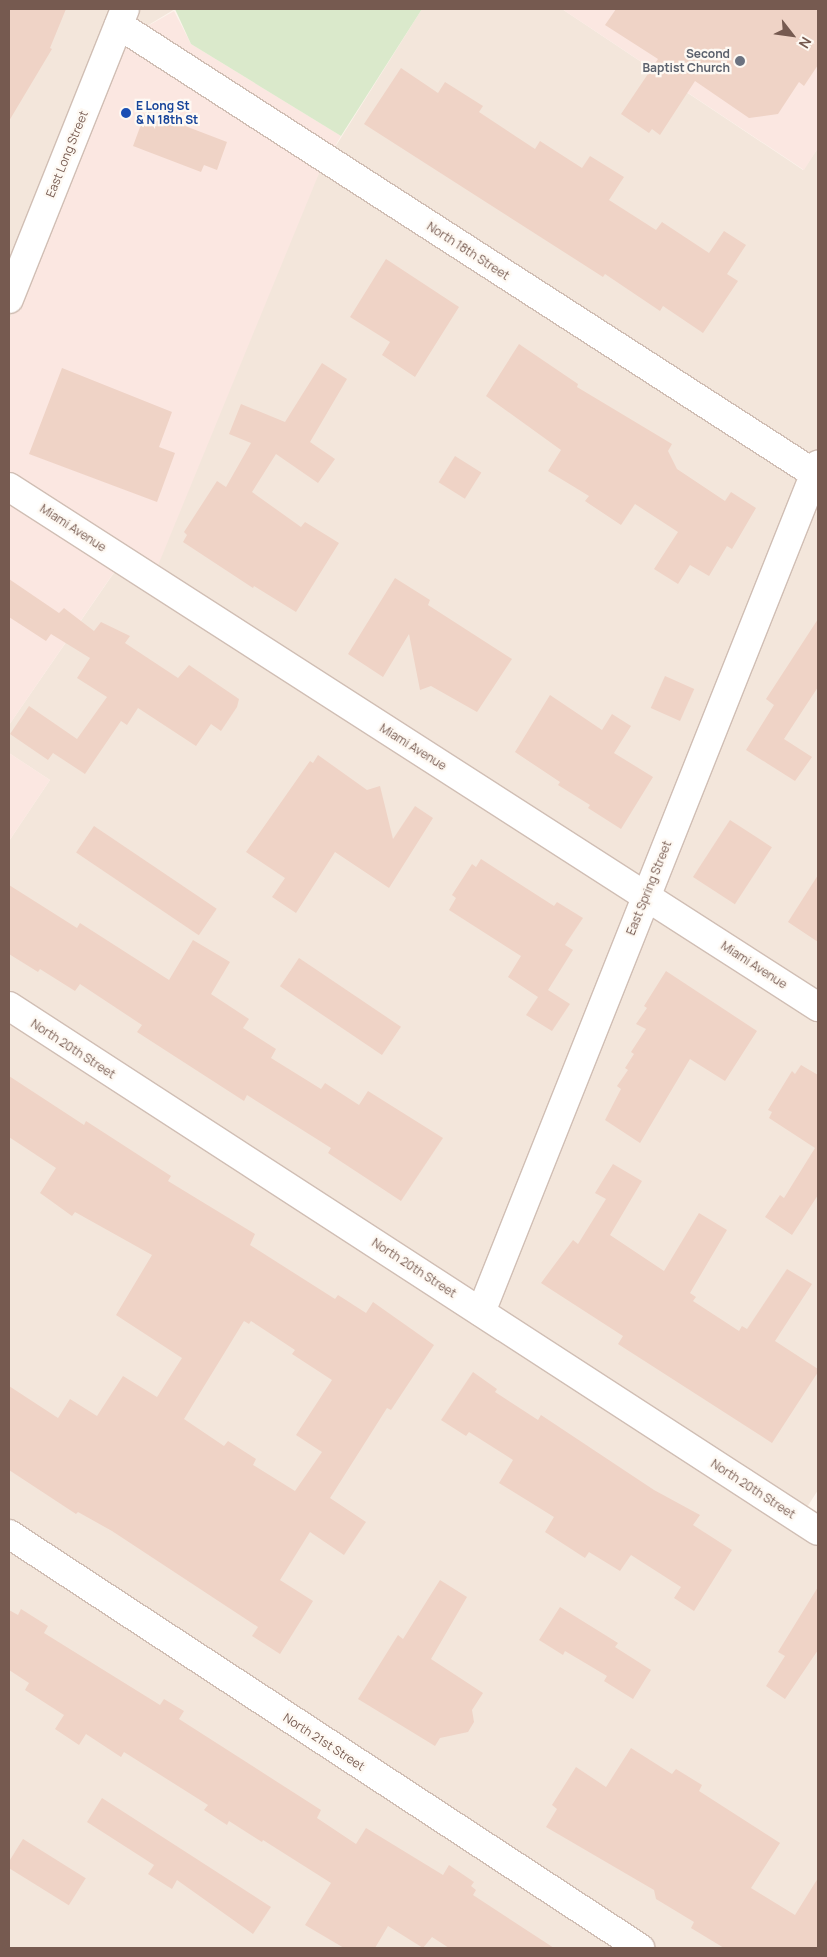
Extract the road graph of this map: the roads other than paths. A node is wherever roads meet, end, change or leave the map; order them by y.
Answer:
1 (122, 17) edge
2 (9, 299) edge
3 (817, 472) edge
4 (9, 487) edge
5 (646, 895) junction
6 (9, 1006) edge
7 (818, 1007) edge
8 (481, 1312) junction
9 (818, 1531) edge
10 (9, 1534) edge
11 (640, 1948) edge

1 - 2 street, East Long Street
1 - 3 street, North 18th Street
3 - 5 street, East Spring Street
4 - 5 street, Miami Avenue
5 - 7 street, Miami Avenue
5 - 8 street, East Spring Street
6 - 8 street, North 20th Street
8 - 9 street, North 20th Street
10 - 11 street, North 21st Street

